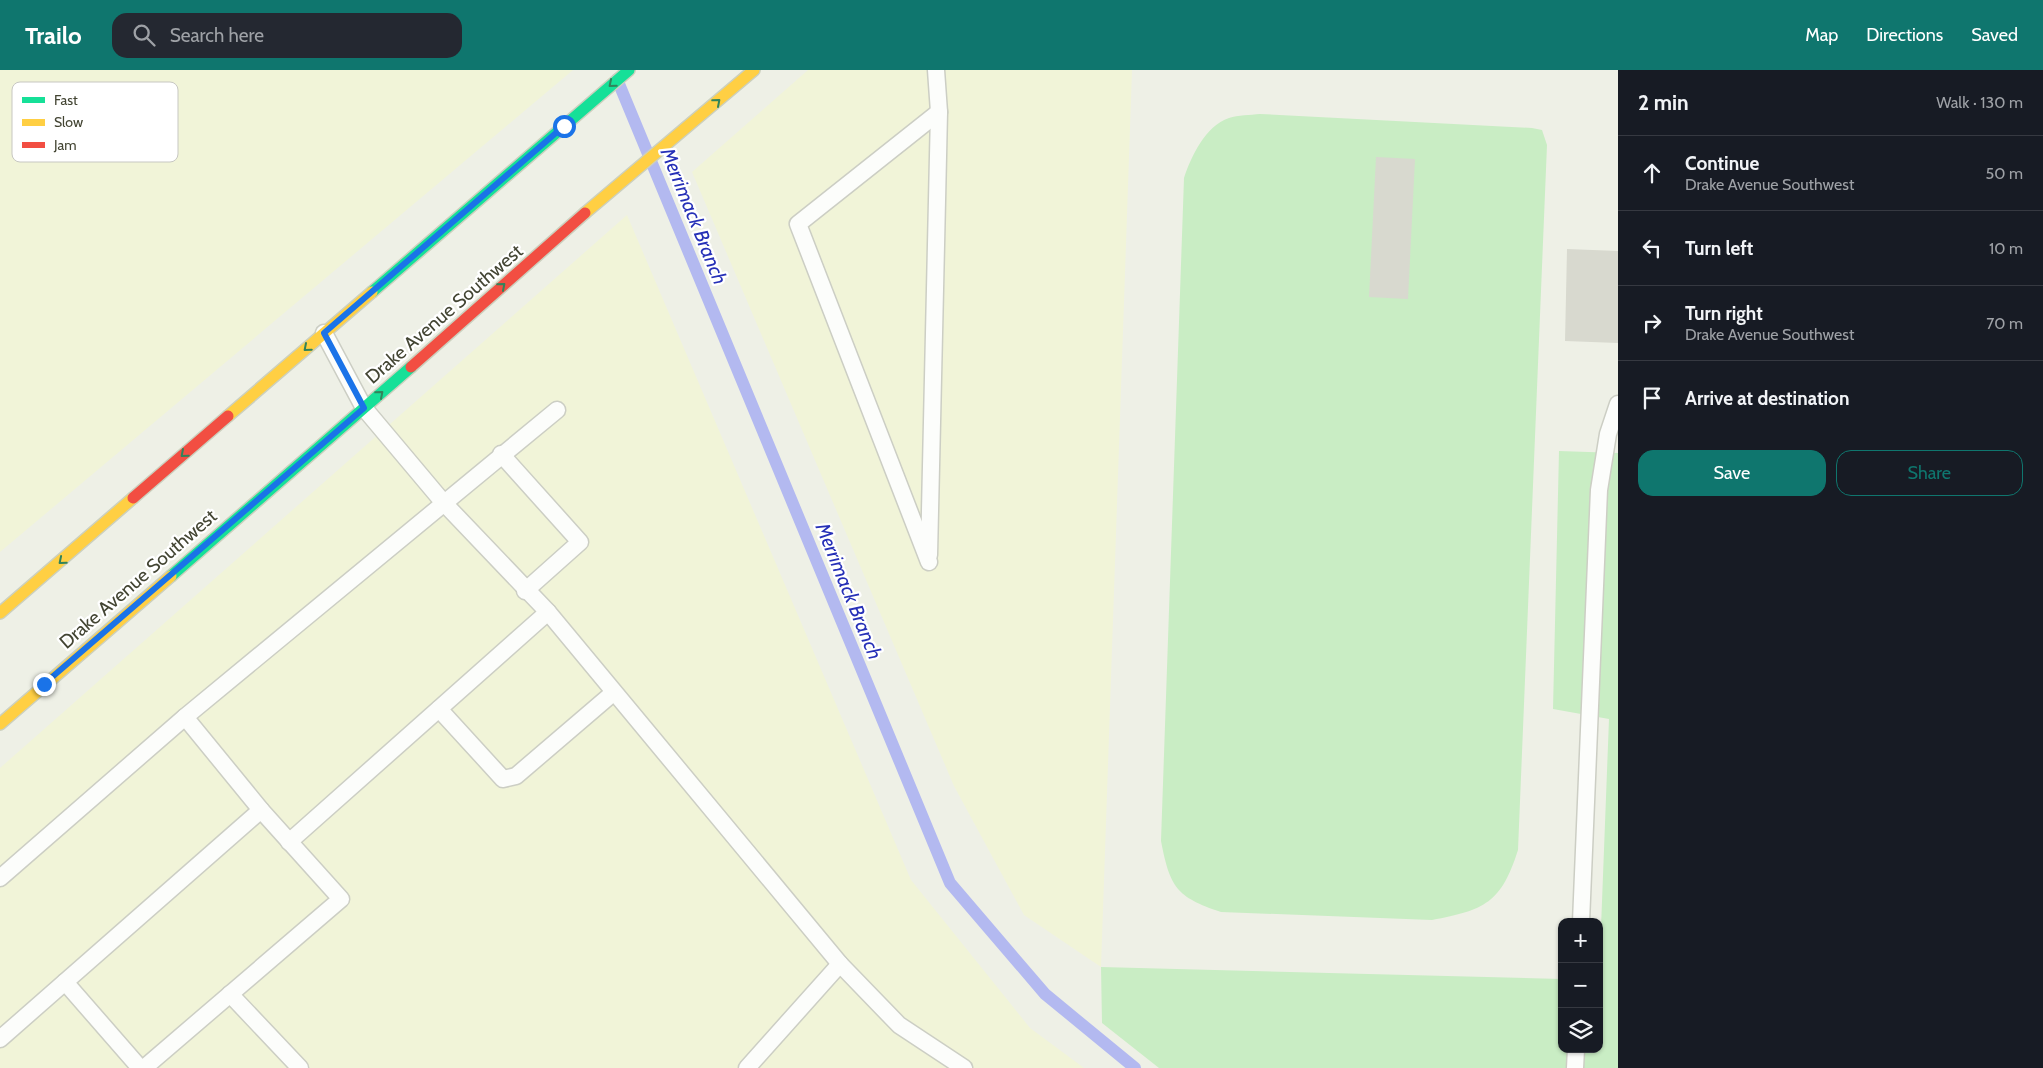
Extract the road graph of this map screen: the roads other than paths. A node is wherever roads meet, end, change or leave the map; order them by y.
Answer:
1 (629, 70) edge
2 (754, 70) edge
3 (936, 70) edge
4 (939, 112) junction
5 (324, 333) junction
6 (1618, 404) edge
7 (364, 408) junction
8 (557, 410) dead end
9 (501, 454) junction
10 (443, 502) junction
11 (525, 591) junction
12 (548, 612) junction
13 (0, 613) edge
14 (613, 693) junction
15 (439, 709) junction
16 (184, 717) junction
17 (0, 724) edge
18 (261, 810) junction
19 (289, 842) junction
20 (0, 878) edge
21 (1581, 918) edge
22 (840, 964) junction
23 (65, 982) junction
24 (230, 994) junction
25 (0, 1039) edge
26 (1576, 1053) edge
27 (142, 1068) edge
28 (300, 1068) edge
29 (746, 1068) edge
30 (964, 1068) edge
31 (1575, 1068) edge

1 -> 5 street
7 -> 2 street, Drake Avenue Southwest
3 - 4 lane
4 - 4 lane
5 - 7 lane
5 -> 13 street
6 - 21 lane
7 - 10 lane
7 - 17 street, Drake Avenue Southwest
8 - 9 lane
9 - 10 lane
9 - 11 lane
10 - 11 lane
10 - 16 lane
11 - 12 lane
12 - 14 lane
12 - 15 lane
14 - 15 lane
14 - 22 lane
15 - 19 lane
16 - 18 lane
16 - 20 lane
18 - 19 lane
18 - 23 lane
19 - 24 lane
22 - 29 lane
22 - 30 lane
23 - 25 lane
23 - 27 lane
24 - 27 lane
24 - 28 lane
26 - 31 lane

